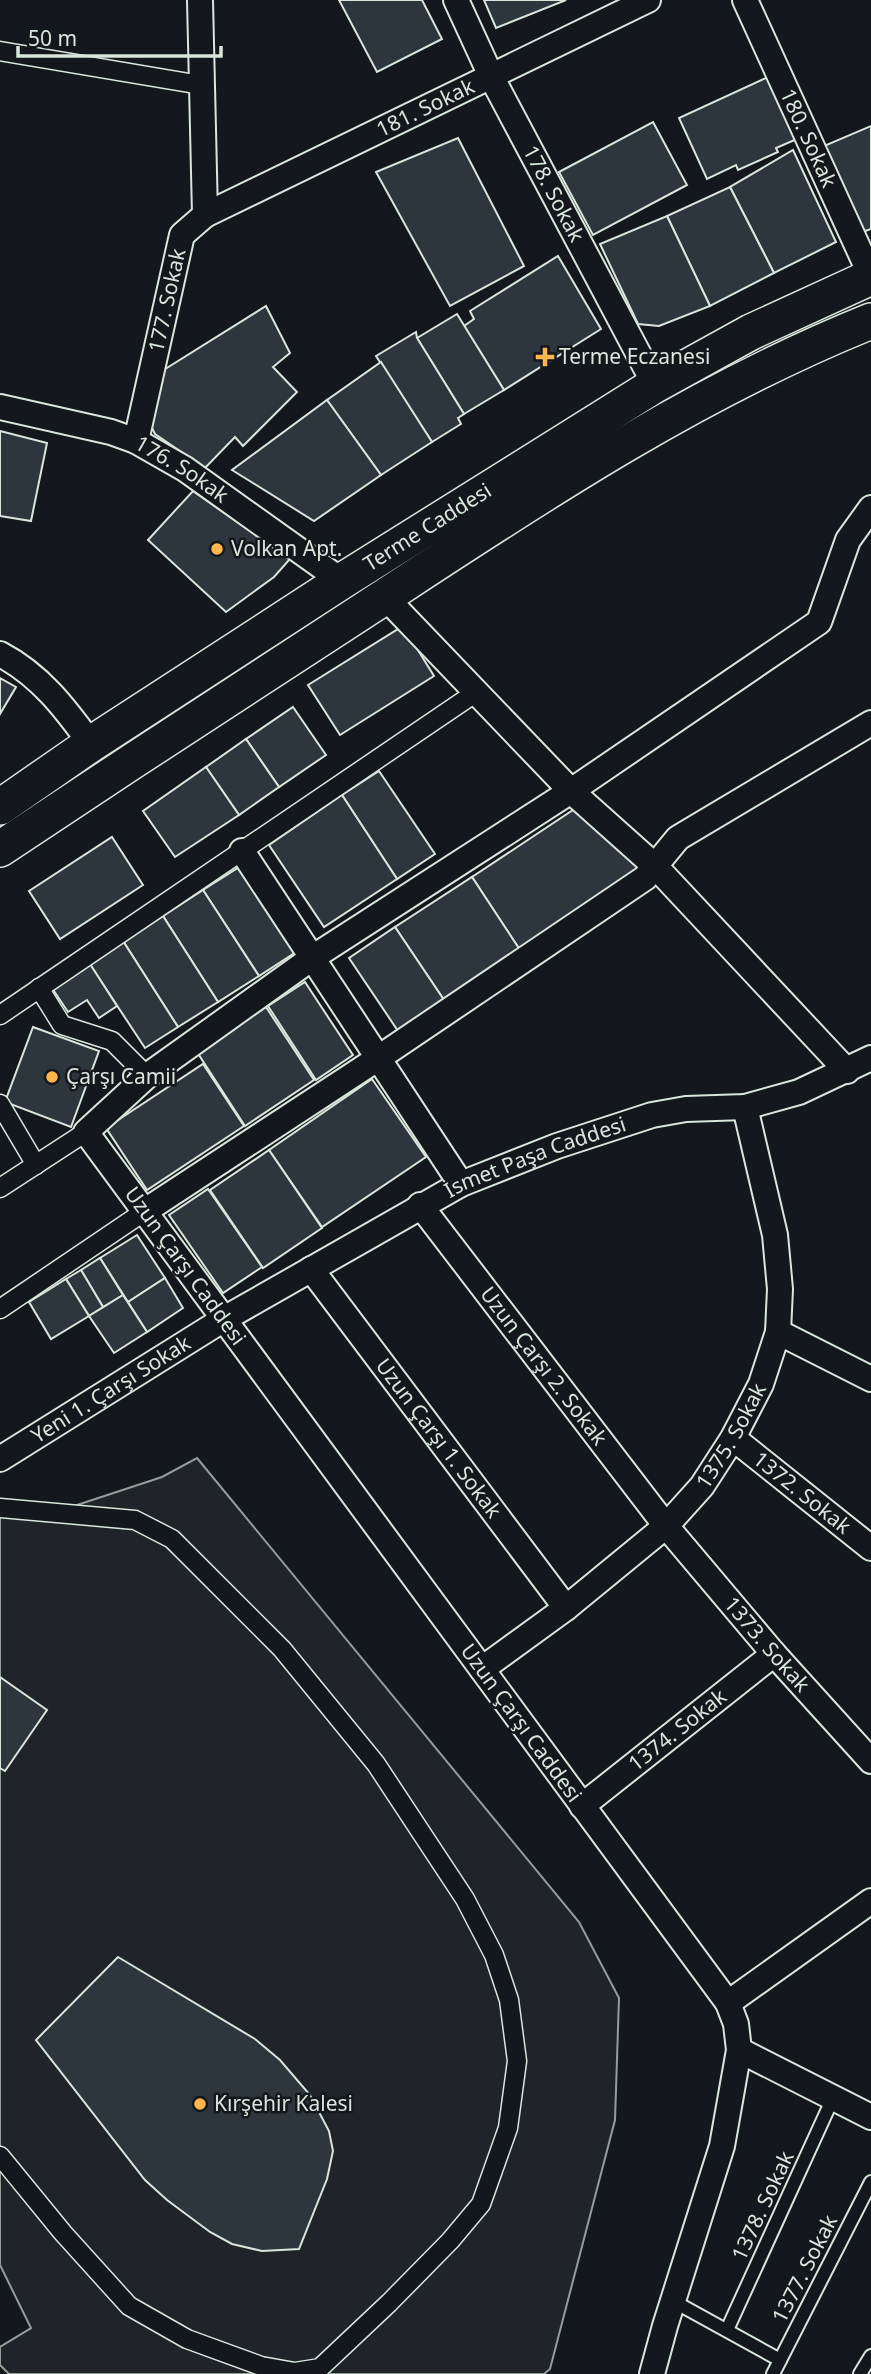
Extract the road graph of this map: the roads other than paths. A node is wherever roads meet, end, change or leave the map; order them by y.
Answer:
1 (200, 0) edge
2 (456, 0) edge
3 (648, 0) edge
4 (744, 0) edge
5 (0, 51) edge
6 (491, 76) junction
7 (201, 85) junction
8 (205, 215) junction
9 (871, 276) edge
10 (871, 321) edge
11 (655, 385) junction
12 (0, 407) edge
13 (136, 441) junction
14 (871, 508) edge
15 (342, 581) junction
16 (384, 597) junction
17 (0, 654) edge
18 (475, 693) junction
19 (871, 723) edge
20 (91, 744) junction
21 (571, 791) junction
22 (0, 807) edge
23 (0, 849) edge
24 (242, 850) junction
25 (656, 867) junction
26 (312, 958) junction
27 (39, 988) junction
28 (0, 1015) edge
29 (871, 1058) edge
30 (377, 1059) junction
31 (847, 1072) junction
32 (147, 1076) junction
33 (0, 1104) edge
34 (745, 1107) junction
35 (86, 1132) junction
36 (36, 1165) junction
37 (461, 1184) junction
38 (0, 1188) edge
39 (421, 1205) junction
40 (145, 1211) junction
41 (311, 1269) junction
42 (0, 1309) edge
43 (224, 1319) junction
44 (778, 1332) junction
45 (871, 1378) edge
46 (733, 1438) junction
47 (0, 1459) edge
48 (0, 1508) edge
49 (666, 1526) junction
50 (871, 1548) edge
51 (566, 1608) junction
52 (774, 1654) junction
53 (482, 1669) junction
54 (871, 1762) edge
55 (582, 1806) junction
56 (871, 1901) edge
57 (728, 2003) junction
58 (738, 2050) junction
59 (833, 2098) junction
60 (871, 2117) edge
61 (0, 2156) edge
62 (871, 2182) edge
63 (673, 2301) junction
64 (727, 2330) junction
65 (871, 2356) edge
66 (780, 2360) junction
67 (652, 2374) edge
68 (773, 2374) edge
69 (860, 2374) edge

1 - 7 street
2 - 6 street, 178. Sokak
3 - 6 street, 181. Sokak
4 - 9 street, 180. Sokak
5 - 7 street
6 - 8 street, 181. Sokak
6 - 11 street, 178. Sokak
7 - 8 street
8 - 13 street, 177. Sokak
9 - 11 main road, Terme Caddesi
10 - 16 main road, Terme Caddesi
11 - 15 main road, Terme Caddesi
12 - 13 street, 176. Sokak
13 - 15 street, 176. Sokak
14 - 21 street
15 - 20 main road, Terme Caddesi
16 - 18 street
16 - 23 main road, Terme Caddesi
17 - 20 street
18 - 21 street
18 - 24 street
19 - 25 street
20 - 22 main road, Terme Caddesi
21 - 25 street
21 - 26 street
24 - 26 street
24 - 27 street
25 - 30 street
25 - 31 street
26 - 30 street
26 - 32 street
27 - 28 street
27 - 32 street
29 - 31 street, İsmet Paşa Caddesi
30 - 37 street
30 - 40 street
31 - 34 street, İsmet Paşa Caddesi
32 - 35 street
33 - 36 street
34 - 37 street, İsmet Paşa Caddesi
34 - 44 street, 1375. Sokak
35 - 36 street
35 - 40 street, Uzun Çarşı Caddesi
36 - 38 street
37 - 39 street, İsmet Paşa Caddesi
39 - 41 street, İsmet Paşa Caddesi
39 - 49 street, Uzun Çarşı 2. Sokak
40 - 42 street
40 - 43 street, Uzun Çarşı Caddesi
41 - 43 street, İsmet Paşa Caddesi
41 - 51 street, Uzun Çarşı 1. Sokak
43 - 47 street, Yeni 1. Çarşı Sokak
43 - 53 street, Uzun Çarşı Caddesi
44 - 45 street
44 - 46 street, 1375. Sokak
46 - 49 street, 1375. Sokak
46 - 50 street, 1372. Sokak
48 - 61 street
49 - 51 street, 1375. Sokak
49 - 52 street, 1373. Sokak
51 - 53 street, 1375. Sokak
52 - 54 street, 1373. Sokak
52 - 55 street, 1374. Sokak
53 - 55 street, Uzun Çarşı Caddesi
55 - 57 street, Uzun Çarşı Caddesi
56 - 57 street
57 - 58 street, Uzun Çarşı Caddesi
58 - 59 street
58 - 63 street, Uzun Çarşı Caddesi
59 - 60 street
59 - 64 lane, 1378. Sokak
62 - 66 lane, 1377. Sokak
63 - 64 lane
63 - 67 street, Uzun Çarşı Caddesi
64 - 66 lane
65 - 69 lane
66 - 68 lane, 1377. Sokak

